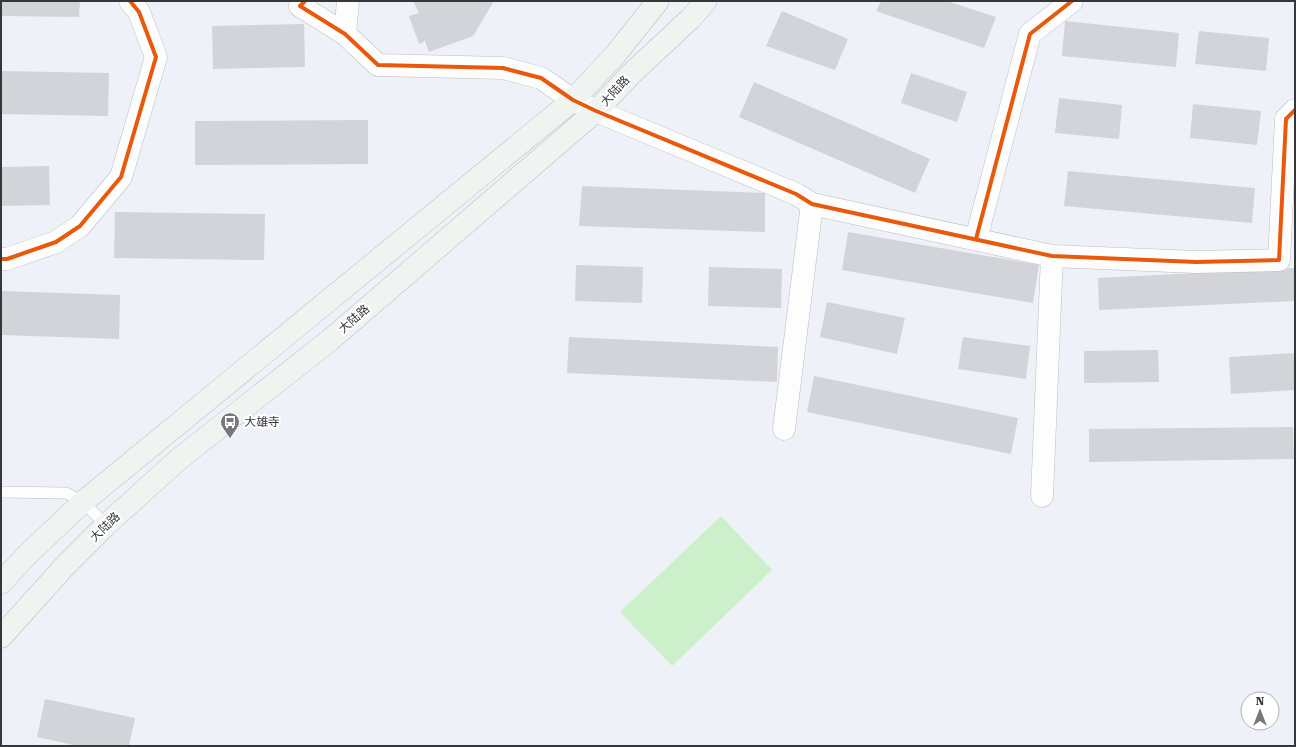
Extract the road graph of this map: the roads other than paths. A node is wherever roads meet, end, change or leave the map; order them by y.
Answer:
1 (130, 1) edge
2 (305, 1) edge
3 (348, 1) edge
4 (658, 1) edge
5 (706, 1) edge
6 (1072, 1) edge
7 (345, 34) junction
8 (573, 100) junction
9 (1295, 110) edge
10 (596, 111) junction
11 (812, 204) junction
12 (976, 239) junction
13 (1052, 256) junction
14 (1, 258) edge
15 (1287, 261) edge
16 (784, 429) dead end
17 (1, 492) edge
18 (1042, 496) dead end
19 (83, 502) junction
20 (106, 525) junction
21 (1, 583) edge
22 (1, 637) edge

1 - 14 street
2 - 7 street
3 - 7 street
4 - 8 main road, 大陆路
5 - 10 main road, 大陆路
6 - 12 street
7 - 8 street
8 - 10 street
8 - 19 main road, 大陆路
9 - 15 street
10 - 11 street
10 - 20 main road, 大陆路
11 - 12 street
11 - 16 street
12 - 13 street
13 - 15 street
13 - 18 street
17 - 19 lane
19 - 20 lane
19 - 21 main road, 大陆路
20 - 22 main road, 大陆路

